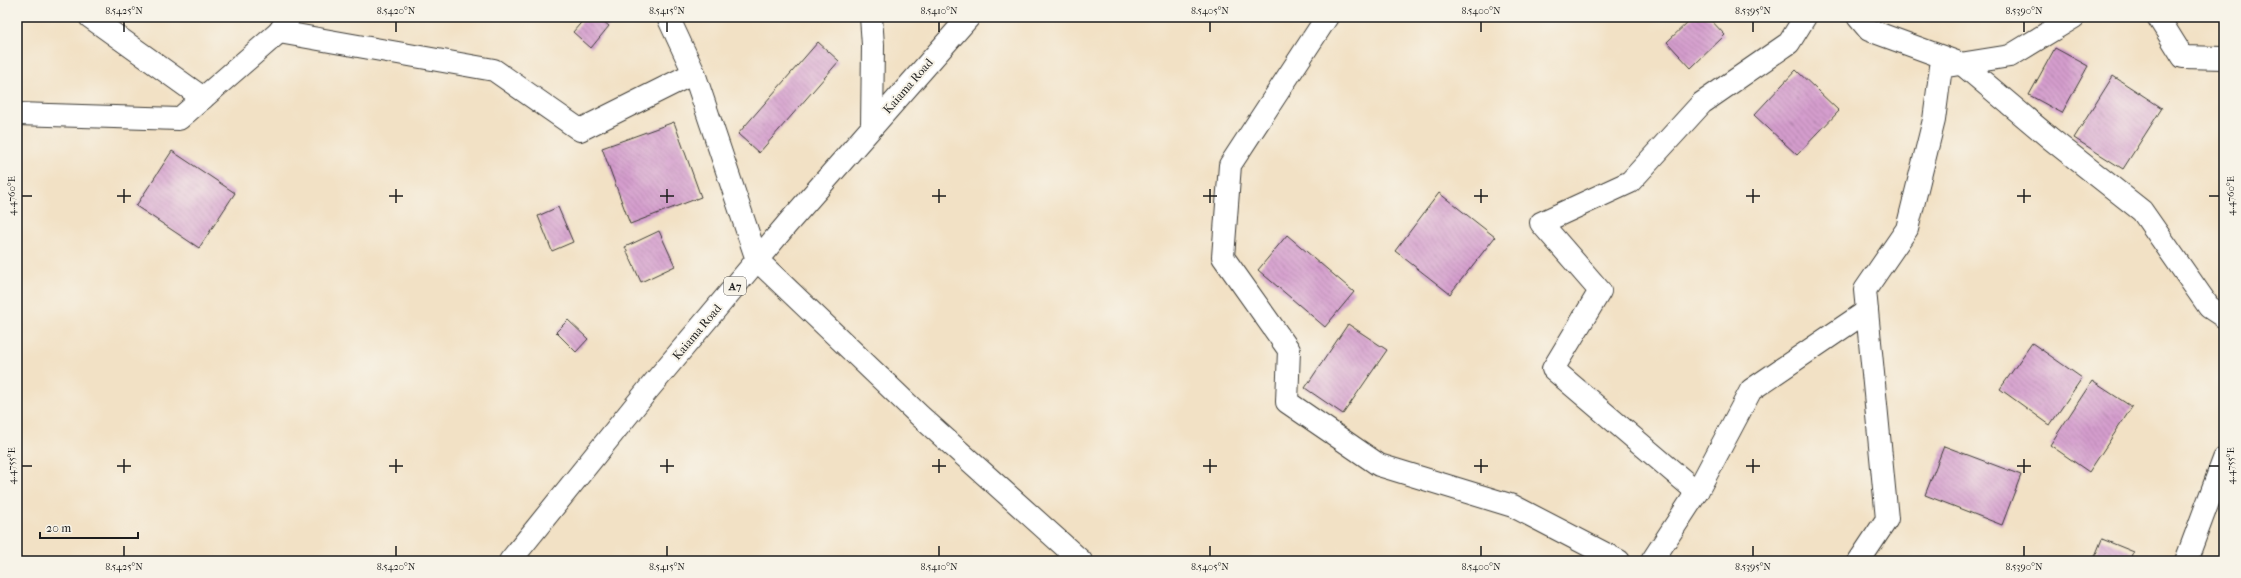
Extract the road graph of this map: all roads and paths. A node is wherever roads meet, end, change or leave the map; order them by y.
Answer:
1 (90, 17) edge
2 (668, 17) edge
3 (871, 17) edge
4 (969, 17) edge
5 (1326, 17) edge
6 (1805, 17) edge
7 (1858, 17) edge
8 (2074, 17) edge
9 (2158, 17) edge
10 (284, 24) edge
11 (2224, 58) edge
12 (1962, 64) junction
13 (694, 73) junction
14 (203, 98) junction
15 (17, 114) edge
16 (872, 127) junction
17 (757, 260) junction
18 (1867, 311) junction
19 (2224, 316) edge
20 (2224, 459) edge
21 (1697, 492) junction
22 (510, 561) edge
23 (1081, 561) edge
24 (1619, 561) edge
25 (1652, 561) edge
26 (1859, 561) edge
27 (2186, 561) edge

1 - 14 main road
2 - 13 main road
3 - 16 main road
4 - 16 main road, Kaiama Road / A7
5 - 24 main road
6 - 21 main road
7 - 12 main road
8 - 12 main road
9 - 11 main road
10 - 13 main road
10 - 14 main road
12 - 18 main road
12 - 19 main road
13 - 17 main road
14 - 15 main road
16 - 17 main road, Kaiama Road / A7
17 - 22 main road, Kaiama Road / A7
17 - 23 main road
18 - 21 main road
18 - 26 main road
20 - 27 main road
21 - 25 main road

